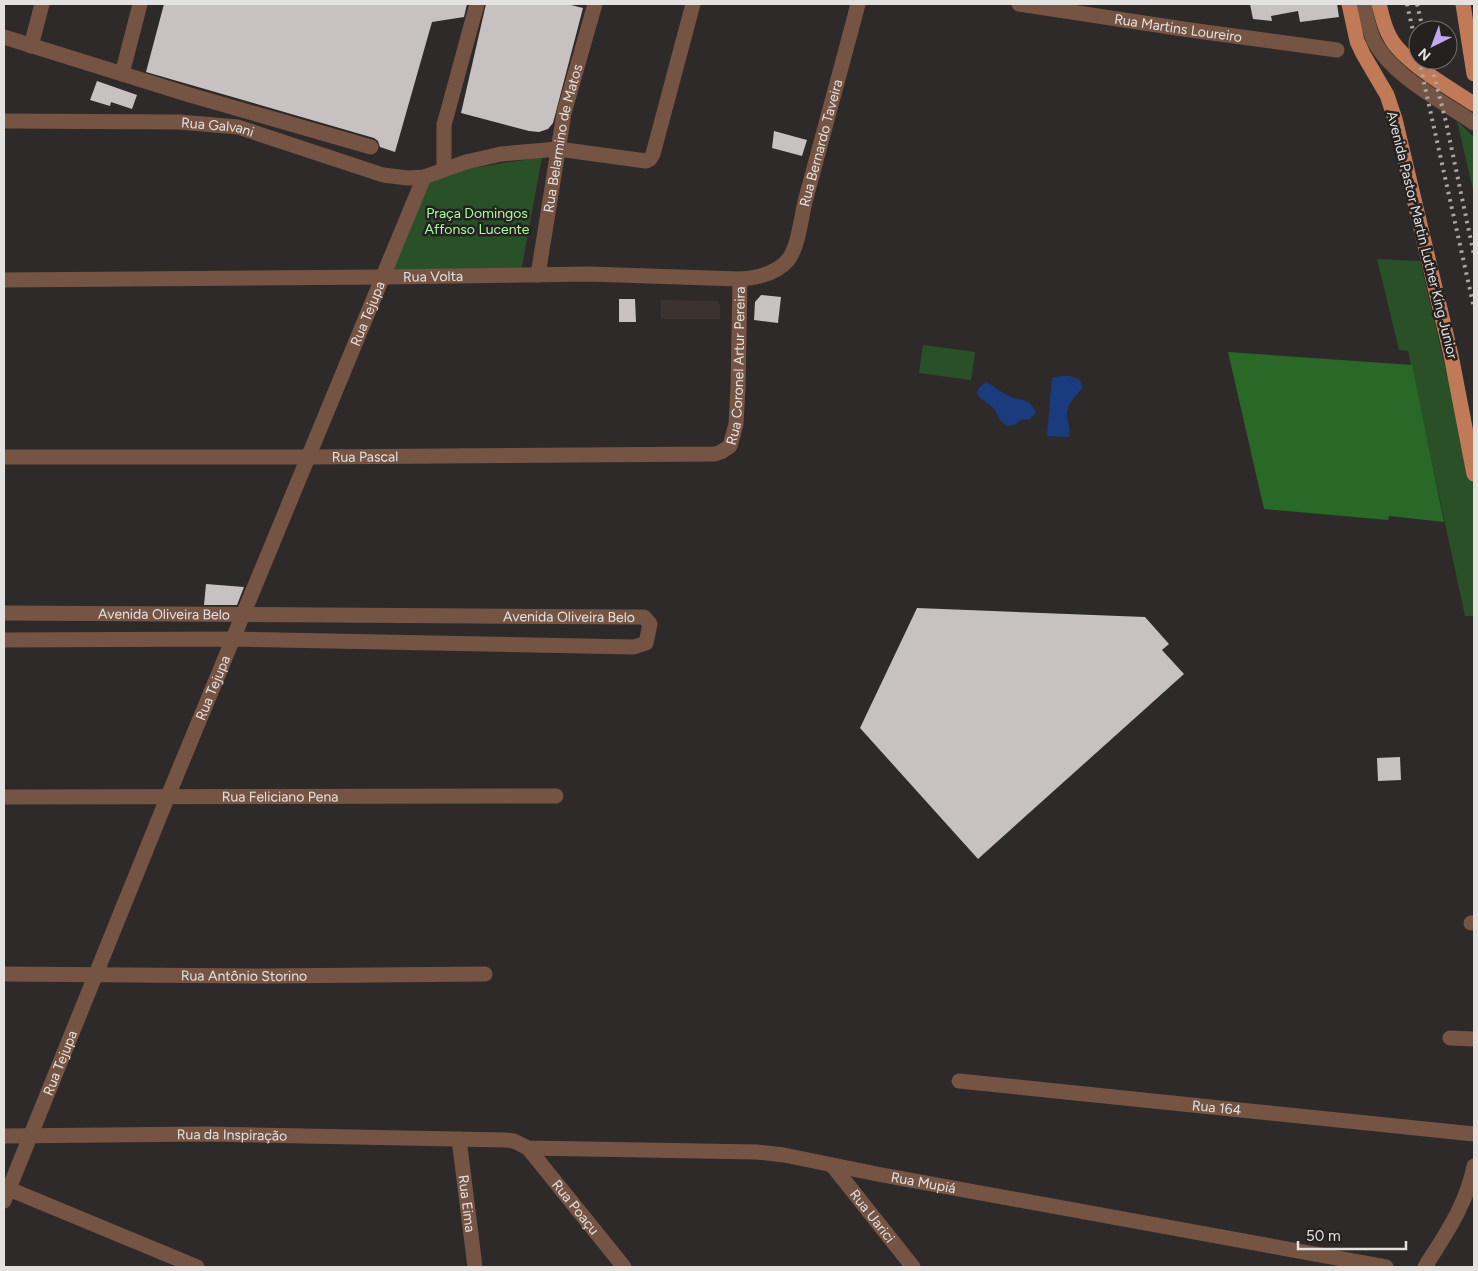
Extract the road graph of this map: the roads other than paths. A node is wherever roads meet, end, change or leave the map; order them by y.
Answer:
1 (42, 4) edge
2 (140, 4) edge
3 (477, 4) edge
4 (595, 4) edge
5 (693, 4) edge
6 (858, 4) edge
7 (1019, 4) edge
8 (1349, 4) edge
9 (1364, 4) edge
10 (1379, 4) edge
11 (1463, 4) edge
12 (4, 37) edge
13 (31, 46) junction
14 (1338, 50) dead end
15 (122, 74) junction
16 (1474, 74) edge
17 (1474, 104) edge
18 (4, 122) edge
19 (1474, 123) edge
20 (371, 147) dead end
21 (558, 149) junction
22 (444, 169) junction
23 (424, 177) junction
24 (769, 272) joint
25 (538, 275) junction
26 (382, 277) junction
27 (4, 280) edge
28 (740, 280) junction
29 (726, 450) joint
30 (4, 457) edge
31 (310, 457) junction
32 (1474, 470) edge
33 (4, 613) edge
34 (244, 614) junction
35 (234, 639) junction
36 (4, 640) edge
37 (168, 796) junction
38 (556, 796) dead end
39 (4, 797) edge
40 (4, 974) edge
41 (485, 974) dead end
42 (96, 975) junction
43 (1450, 1038) dead end
44 (1474, 1039) edge
45 (959, 1080) dead end
46 (1474, 1134) edge
47 (32, 1135) junction
48 (4, 1136) edge
49 (459, 1139) junction
50 (528, 1148) junction
51 (832, 1165) junction
52 (1474, 1166) edge
53 (6, 1195) edge
54 (1470, 1197) edge
55 (197, 1267) edge
56 (475, 1267) edge
57 (624, 1267) edge
58 (913, 1267) edge
59 (1386, 1267) edge
60 (1425, 1267) edge

1 - 13 street
2 - 15 street
3 - 22 street
4 - 21 street, Rua Belarmino de Matos
5 - 21 street
6 - 24 street, Rua Bernardo Taveira
7 - 14 street, Rua Martins Loureiro
8 - 32 main road, Avenida Pastor Martin Luther King Junior
9 - 19 street
10 - 17 main road
11 - 16 main road
12 - 13 street
13 - 15 street
15 - 20 street
18 - 23 street, Rua Galvani
21 - 22 street
21 - 25 street, Rua Belarmino de Matos
22 - 23 street
23 - 26 street, Rua Tejupa
24 - 28 street, Rua Volta
25 - 26 street, Rua Volta
25 - 28 street, Rua Volta
26 - 27 street, Rua Volta
26 - 31 street, Rua Tejupa
28 - 29 street, Rua Coronel Artur Pereira
29 - 31 street, Rua Pascal
30 - 31 street, Rua Pascal
31 - 34 street, Rua Tejupa
33 - 34 street, Avenida Oliveira Belo
34 - 35 street, Rua Tejupa
34 - 35 street, Avenida Oliveira Belo
35 - 36 street, Avenida Oliveira Belo
35 - 37 street, Rua Tejupa
37 - 38 street, Rua Feliciano Pena
37 - 39 street, Rua Feliciano Pena
37 - 42 street, Rua Tejupa
40 - 42 street, Rua Antônio Storino
41 - 42 street, Rua Antônio Storino
42 - 47 street, Rua Tejupa
43 - 44 street
45 - 46 street, Rua 164
47 - 48 street, Rua da Inspiração
47 - 49 street, Rua da Inspiração
47 - 53 street, Rua Tejupa
49 - 50 street, Rua Mupiá
49 - 56 street, Rua Eima
50 - 51 street, Rua Mupiá
50 - 57 street, Rua Poaçu
51 - 58 street, Rua Uarici
51 - 59 street, Rua Mupiá
52 - 54 street
53 - 55 street
54 - 60 street

